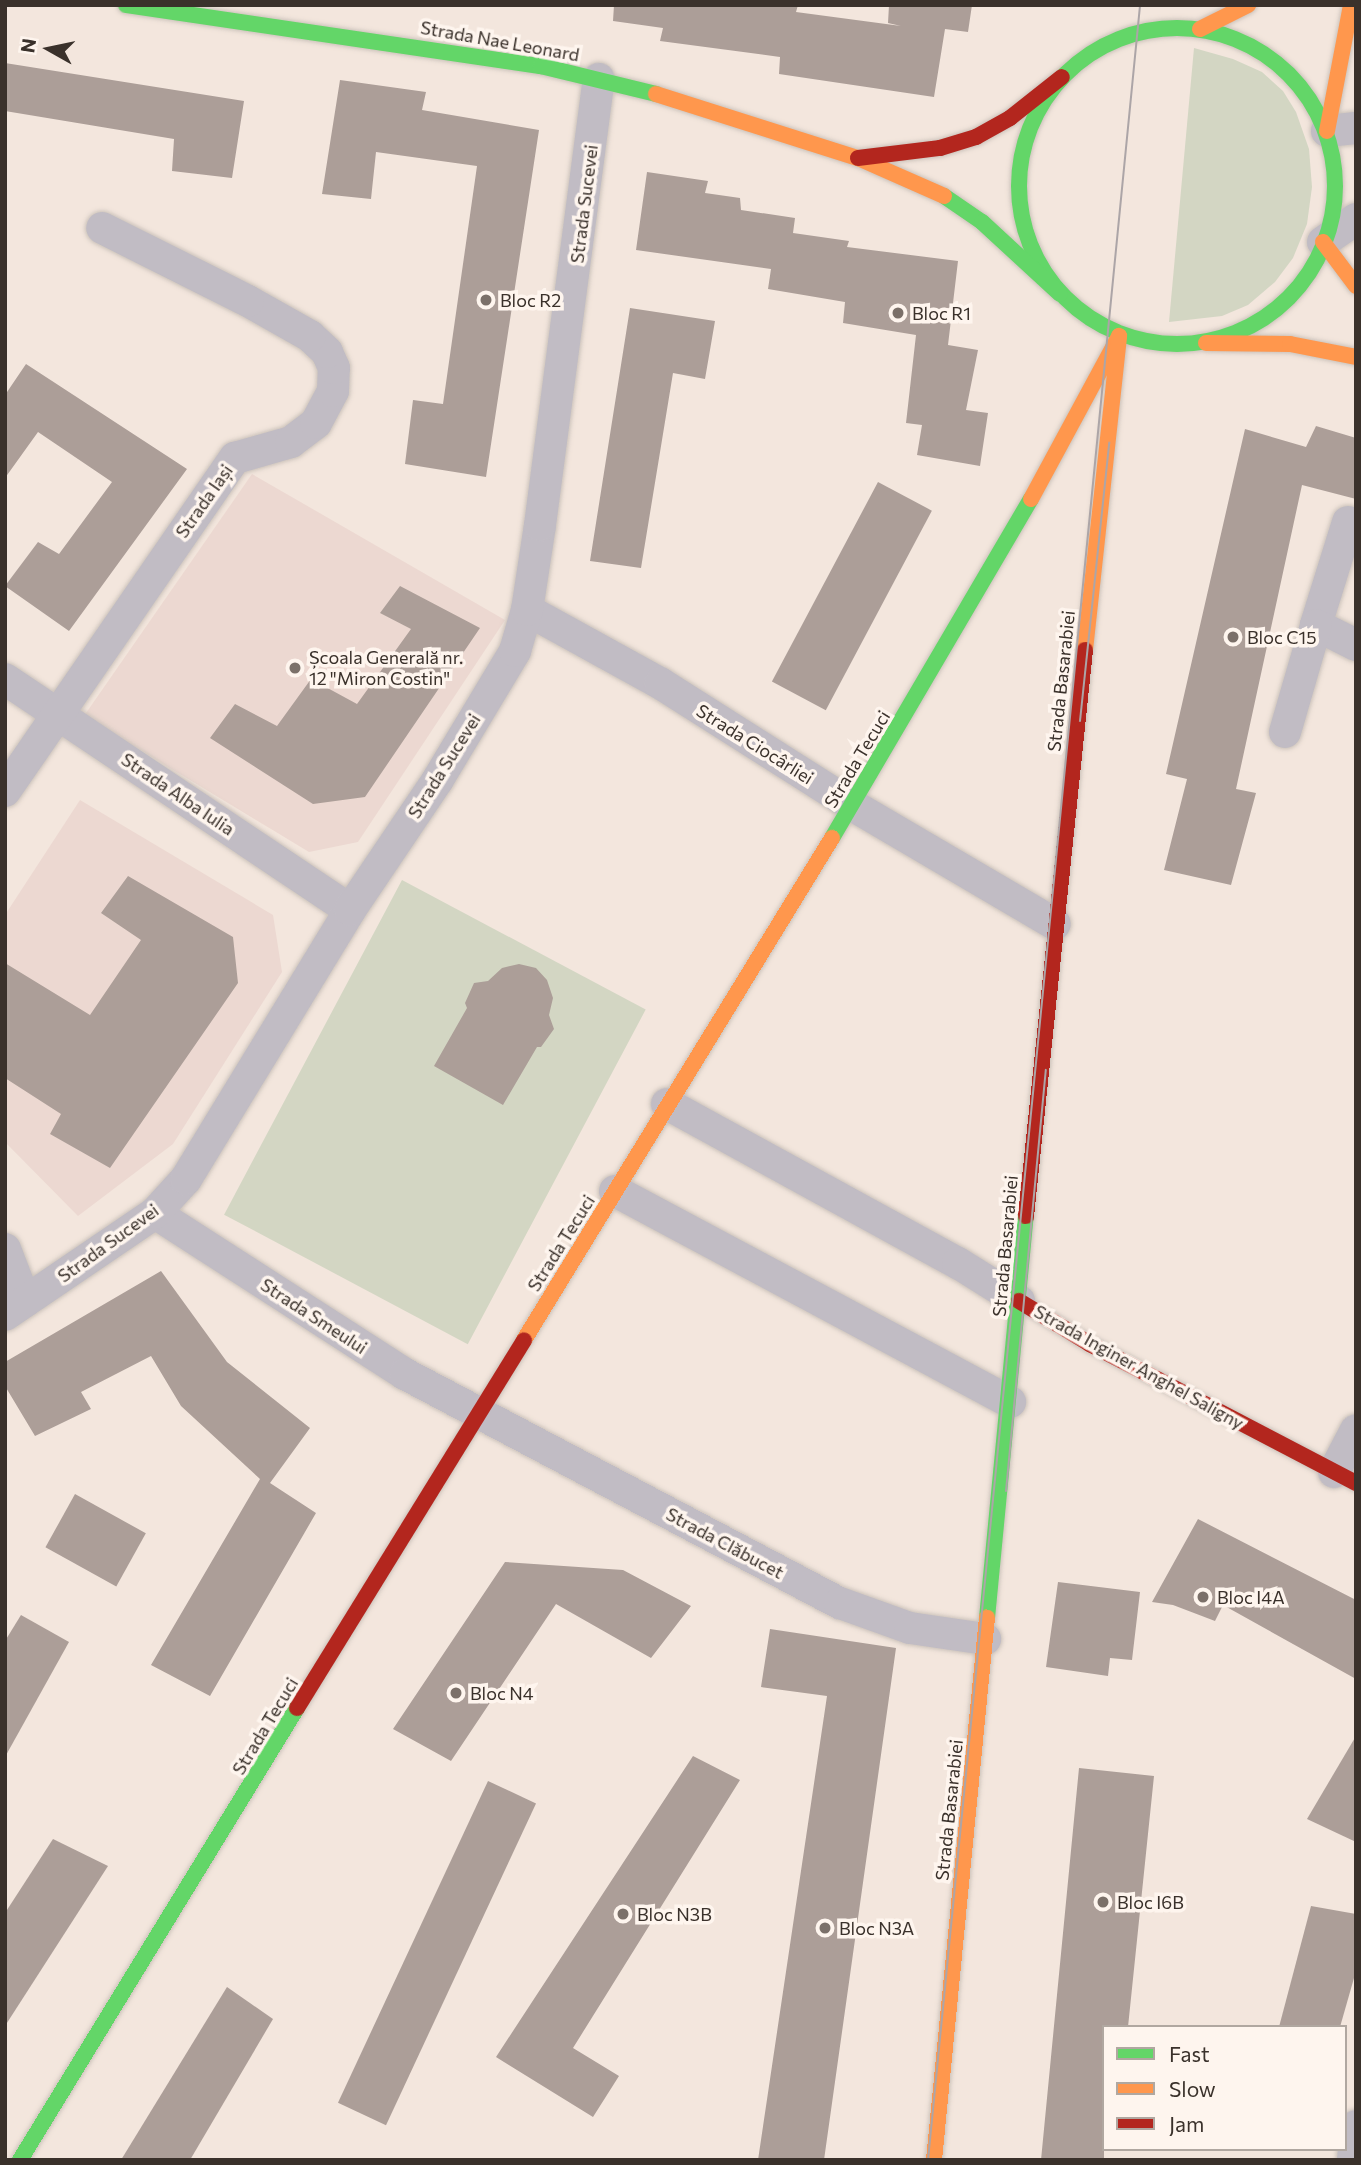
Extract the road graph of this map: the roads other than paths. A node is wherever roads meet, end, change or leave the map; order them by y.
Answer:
1 (126, 5) edge
2 (1248, 5) edge
3 (1351, 5) edge
4 (1200, 29) junction
5 (1062, 77) junction
6 (599, 79) junction
7 (1341, 130) edge
8 (858, 158) junction
9 (1356, 219) edge
10 (102, 228) dead end
11 (1323, 242) junction
12 (1356, 286) edge
13 (1060, 293) junction
14 (1119, 336) junction
15 (1206, 343) junction
16 (1356, 357) edge
17 (1348, 522) dead end
18 (527, 610) junction
19 (1316, 625) junction
20 (1356, 645) edge
21 (5, 679) edge
22 (57, 713) junction
23 (1285, 732) dead end
24 (5, 791) edge
25 (852, 805) junction
26 (350, 910) junction
27 (1055, 924) junction
28 (667, 1104) junction
29 (615, 1191) junction
30 (155, 1213) junction
31 (5, 1249) edge
32 (1019, 1301) junction
33 (15, 1308) edge
34 (1010, 1402) junction
35 (478, 1412) junction
36 (1356, 1430) edge
37 (1345, 1478) edge
38 (985, 1639) junction
39 (1356, 2126) edge
40 (20, 2160) edge
41 (934, 2160) edge
42 (1353, 2160) edge

1 - 6 main road, Strada Nae Leonard
2 - 4 main road
3 - 7 main road
4 - 5 main road, Strada Nae Leonard
4 - 7 main road
5 - 8 main road, Strada Nae Leonard
5 - 13 main road
6 - 8 main road, Strada Nae Leonard
6 - 18 street, Strada Sucevei
7 - 11 main road
8 - 13 main road, Strada Nae Leonard
9 - 11 street
10 - 22 street, Strada Iași
11 - 12 main road
11 - 15 main road
13 - 14 main road, Strada Nae Leonard
14 - 15 main road, Strada Nae Leonard
14 - 25 main road, Strada Tecuci
14 - 27 main road, Strada Basarabiei
15 - 16 main road
17 - 19 street
18 - 25 street, Strada Ciocârliei
18 - 26 street, Strada Sucevei
19 - 20 street
19 - 23 street
21 - 22 street, Strada Alba Iulia
22 - 24 street, Strada Iași
22 - 26 street, Strada Alba Iulia
25 - 27 street, Strada Ciocârliei
25 - 28 main road, Strada Tecuci
26 - 30 street, Strada Sucevei
27 - 32 main road, Strada Basarabiei
28 - 29 main road, Strada Tecuci
28 - 32 street, Strada Inginer Anghel Saligny
29 - 34 street
29 - 35 main road, Strada Tecuci
30 - 33 street, Strada Sucevei
30 - 35 street, Strada Smeului
31 - 33 street
32 - 34 main road, Strada Basarabiei
32 - 37 main road, Strada Inginer Anghel Saligny
34 - 38 main road, Strada Basarabiei
35 - 38 street, Strada Clăbucet
35 - 40 main road, Strada Tecuci
36 - 37 street
38 - 41 main road, Strada Basarabiei
39 - 42 street

